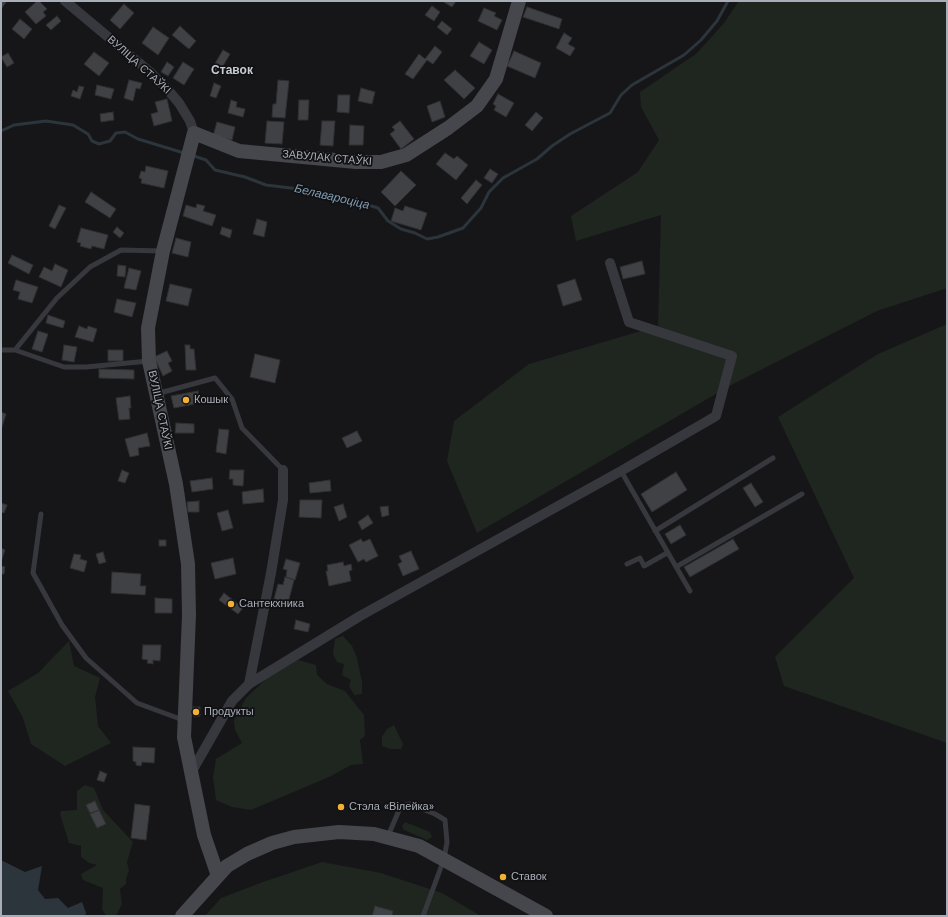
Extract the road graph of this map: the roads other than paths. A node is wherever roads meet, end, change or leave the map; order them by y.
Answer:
1 (65, 1) edge
2 (519, 1) edge
3 (192, 137) junction
4 (163, 251) junction
5 (610, 263) dead end
6 (1, 350) edge
7 (15, 350) junction
8 (149, 361) junction
9 (156, 394) junction
10 (773, 458) dead end
11 (282, 470) joint
12 (621, 471) junction
13 (802, 494) dead end
14 (41, 514) dead end
15 (655, 532) junction
16 (667, 553) junction
17 (627, 564) dead end
18 (676, 567) junction
19 (690, 591) dead end
20 (249, 684) junction
21 (184, 720) junction
22 (192, 771) junction
23 (387, 837) junction
24 (444, 859) junction
25 (218, 876) junction
26 (182, 916) edge
27 (423, 916) edge
28 (546, 916) edge

1 - 3 street, ВУЛІЦА СТАЎКІ
2 - 3 street, ЗАВУЛАК СТАЎКІ
3 - 4 street, ВУЛІЦА СТАЎКІ
4 - 7 lane
4 - 8 street, ВУЛІЦА СТАЎКІ
5 - 12 street
6 - 7 lane
7 - 8 lane
8 - 9 street, ВУЛІЦА СТАЎКІ
9 - 11 lane
9 - 21 street, ВУЛІЦА СТАЎКІ
10 - 15 lane
11 - 20 street
12 - 15 lane
12 - 20 street
13 - 18 lane
14 - 21 lane
15 - 16 lane
16 - 17 lane
16 - 18 lane
18 - 19 lane
20 - 22 street
21 - 22 street, ВУЛІЦА СТАЎКІ
22 - 25 street, ВУЛІЦА СТАЎКІ
23 - 24 street
23 - 24 lane
23 - 25 street
24 - 27 lane
24 - 28 street
25 - 26 street

